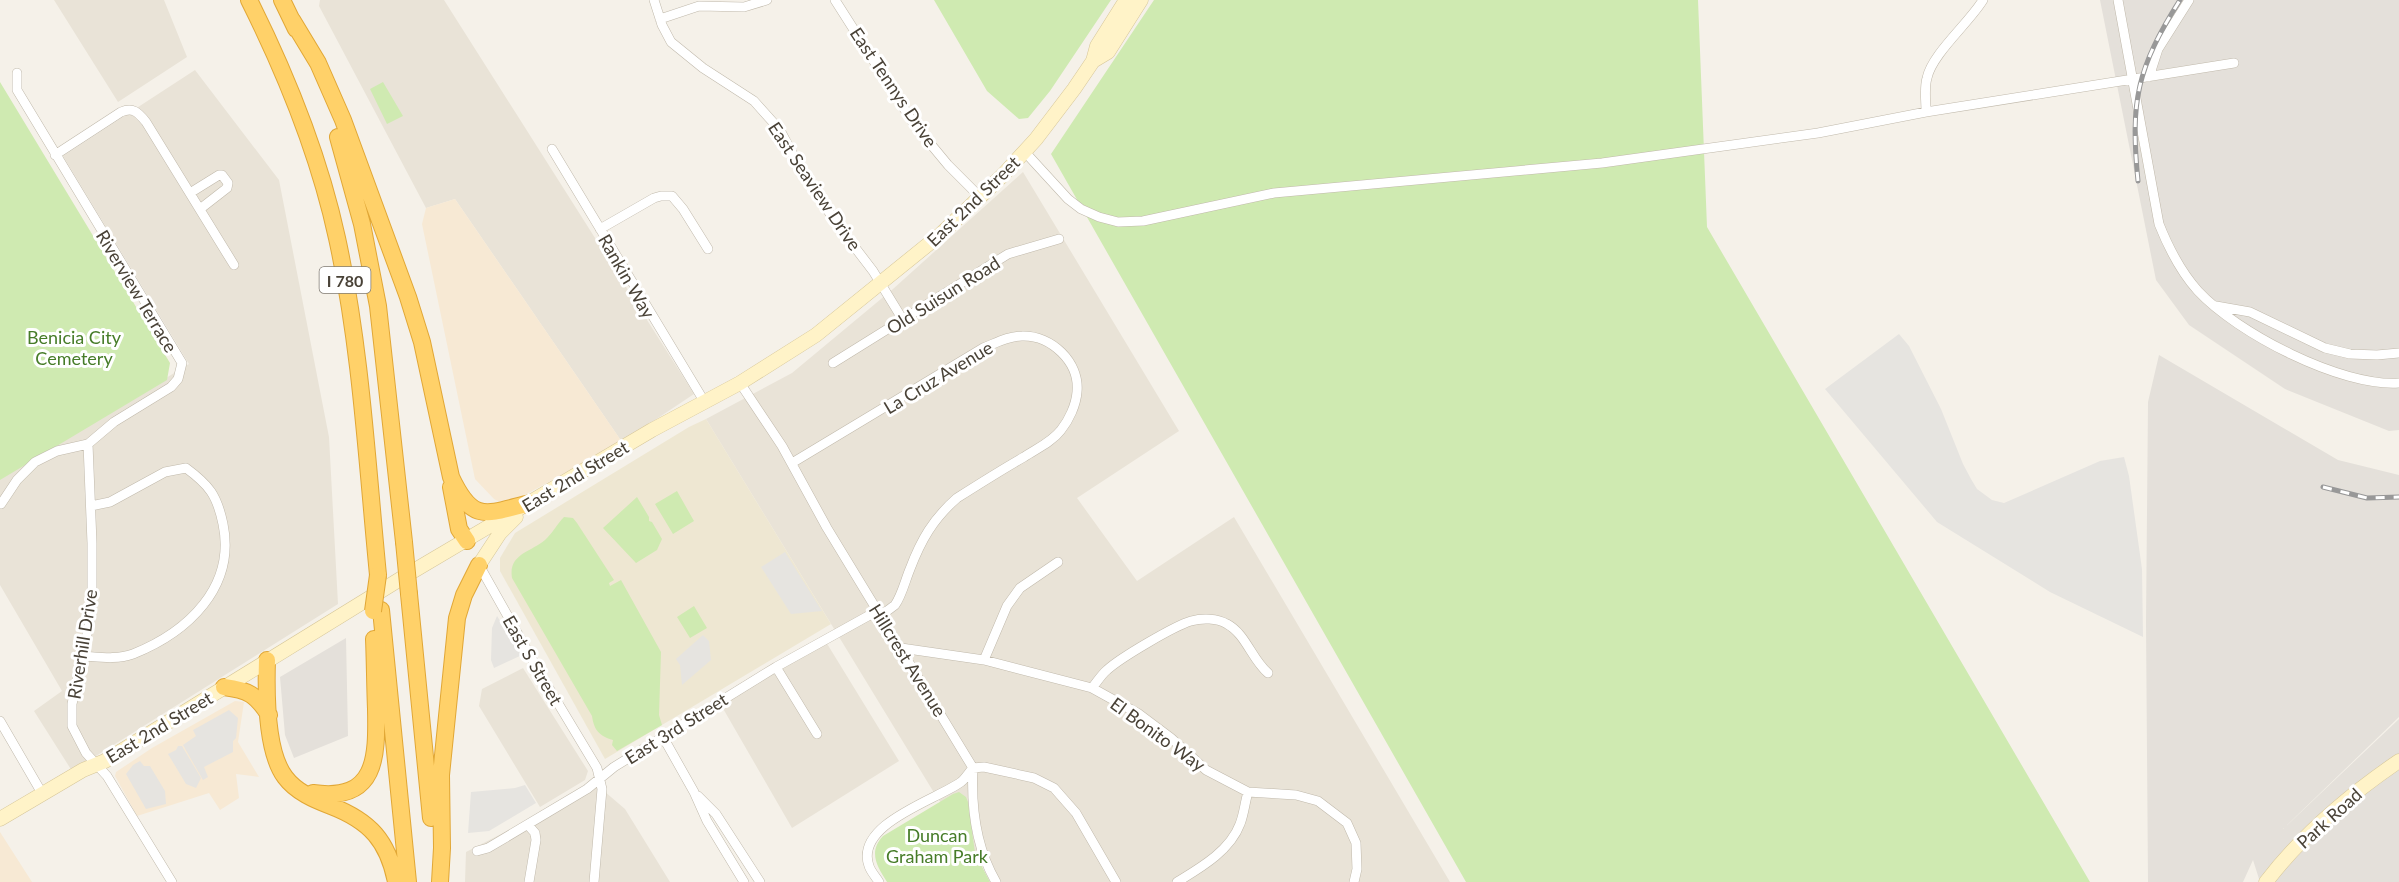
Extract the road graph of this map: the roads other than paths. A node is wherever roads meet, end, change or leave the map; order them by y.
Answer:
1 (249, 0) edge
2 (282, 0) edge
3 (654, 0) edge
4 (767, 0) edge
5 (835, 0) edge
6 (1126, 0) edge
7 (1141, 0) edge
8 (1983, 0) edge
9 (2118, 0) edge
10 (2189, 0) edge
11 (660, 19) junction
12 (292, 20) junction
13 (1093, 62) junction
14 (2234, 63) dead end
15 (17, 73) dead end
16 (2149, 77) junction
17 (2132, 80) junction
18 (1926, 112) junction
19 (552, 149) dead end
20 (1024, 151) junction
21 (55, 155) junction
22 (190, 193) junction
23 (981, 198) junction
24 (200, 209) junction
25 (600, 229) junction
26 (1059, 238) dead end
27 (708, 249) dead end
28 (234, 265) dead end
29 (881, 284) junction
30 (2212, 305) junction
31 (903, 320) junction
32 (2399, 353) edge
33 (833, 363) dead end
34 (740, 383) junction
35 (2399, 383) edge
36 (704, 401) junction
37 (88, 444) junction
38 (792, 463) junction
39 (451, 477) junction
40 (530, 503) junction
41 (1, 504) edge
42 (91, 506) junction
43 (467, 541) junction
44 (1058, 562) dead end
45 (479, 565) junction
46 (377, 610) junction
47 (879, 613) junction
48 (901, 648) junction
49 (83, 656) junction
50 (267, 660) junction
51 (984, 660) junction
52 (776, 667) junction
53 (1268, 673) dead end
54 (224, 687) junction
55 (1092, 688) junction
56 (270, 716) junction
57 (0, 722) edge
58 (817, 734) dead end
59 (663, 737) junction
60 (2399, 760) edge
61 (96, 764) junction
62 (973, 768) junction
63 (600, 779) junction
64 (694, 792) junction
65 (1248, 792) junction
66 (304, 793) junction
67 (43, 795) junction
68 (0, 819) edge
69 (528, 825) junction
70 (477, 851) dead end
71 (172, 882) edge
72 (396, 882) edge
73 (408, 882) edge
74 (439, 882) edge
75 (529, 882) edge
76 (594, 882) edge
77 (744, 882) edge
78 (760, 882) edge
79 (879, 882) edge
80 (996, 882) edge
81 (1116, 882) edge
82 (1177, 882) edge
83 (1354, 882) edge
84 (2266, 882) edge

1 - 46 highway, I 780, bridge
2 - 12 highway, I 780
3 - 11 street, East Seaview Drive
4 - 11 street
5 - 23 street, East Tennys Drive
6 - 13 main road, East 2nd Street
7 - 13 main road, East 2nd Street
8 - 18 street
9 - 17 street
10 - 16 street
11 - 29 street, East Seaview Drive
12 - 39 highway
12 - 74 highway, I 780, bridge
13 - 20 main road, East 2nd Street
14 - 16 street
15 - 21 street, Riverview Terrace
16 - 17 street
17 - 18 street
17 - 30 street
18 - 20 street
19 - 25 street, Rankin Way
20 - 23 main road, East 2nd Street
21 - 22 street
21 - 37 street, Riverview Terrace
22 - 24 street
22 - 24 street
23 - 29 main road, East 2nd Street
24 - 28 street
25 - 27 street
25 - 36 street, Rankin Way
26 - 31 street, Old Suisun Road
29 - 31 street, East Seaview Drive
29 - 34 main road, East 2nd Street
30 - 32 street
30 - 35 street
31 - 33 street, Old Suisun Road
34 - 36 main road, East 2nd Street
34 - 38 street, Hillcrest Avenue
36 - 40 main road, East 2nd Street
37 - 41 street, Riverview Terrace
37 - 42 street, Riverhill Drive
38 - 47 street, Hillcrest Avenue
38 - 47 street, La Cruz Avenue
39 - 40 highway
39 - 43 highway
40 - 43 main road, East 2nd Street
40 - 45 main road
42 - 49 street, Riverhill Drive
42 - 49 street
43 - 45 main road, East S Street
43 - 50 main road, East 2nd Street
44 - 51 street
45 - 63 street, East S Street
45 - 74 highway
46 - 66 highway
46 - 73 highway
47 - 48 street, Hillcrest Avenue
47 - 52 street, East 3rd Street
48 - 51 street, El Bonito Way
48 - 62 street, Hillcrest Avenue
49 - 61 street, Riverhill Drive
50 - 54 main road, East 2nd Street
50 - 56 highway
51 - 55 street, El Bonito Way
52 - 58 street
52 - 59 street, East 3rd Street
53 - 55 street
54 - 56 highway
54 - 61 main road, East 2nd Street
55 - 65 street, El Bonito Way
56 - 66 highway
57 - 67 street
59 - 63 street, East 3rd Street
59 - 64 street
60 - 84 main road, Park Road
61 - 67 main road, East 2nd Street
61 - 71 street, Riverhill Drive
62 - 79 street
62 - 80 street
62 - 81 street
63 - 69 street, East 3rd Street
63 - 76 street
64 - 77 street
64 - 78 street
65 - 82 street
65 - 83 street, El Bonito Way
66 - 72 highway
67 - 68 main road, East 2nd Street
69 - 70 street, East 3rd Street
69 - 75 street

